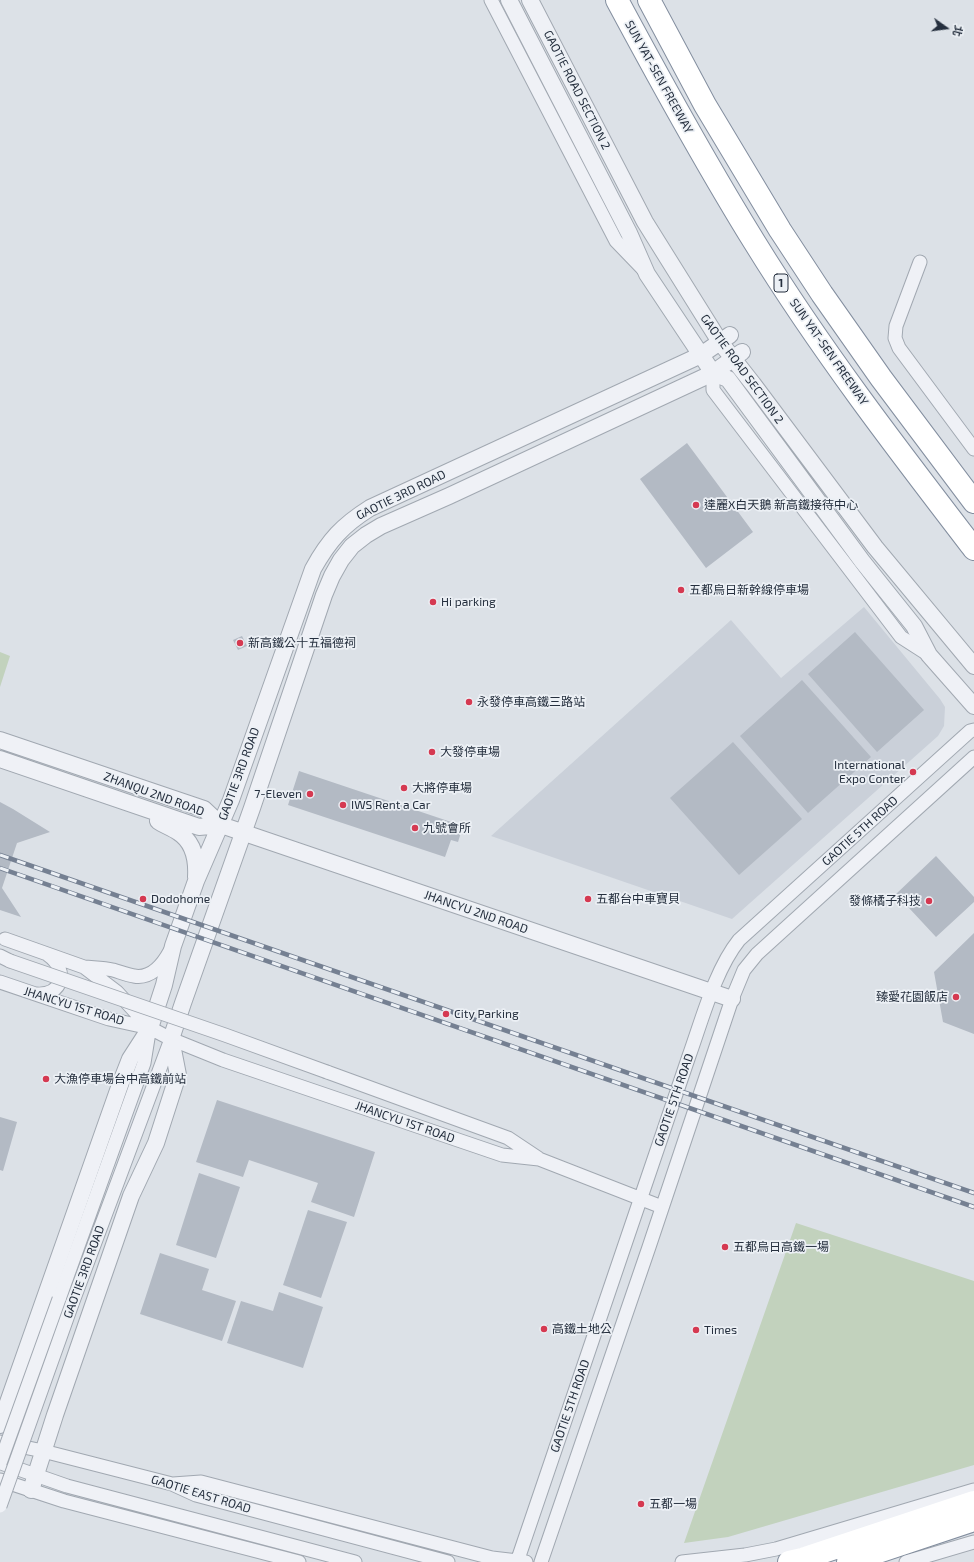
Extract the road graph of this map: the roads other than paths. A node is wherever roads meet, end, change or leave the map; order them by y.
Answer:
1 (491, 0) edge
2 (509, 0) edge
3 (530, 0) edge
4 (617, 0) edge
5 (649, 0) edge
6 (920, 262) dead end
7 (647, 274) junction
8 (725, 339) junction
9 (701, 355) junction
10 (737, 355) junction
11 (713, 373) junction
12 (974, 449) edge
13 (974, 502) edge
14 (974, 549) edge
15 (974, 666) edge
16 (974, 706) edge
17 (974, 730) edge
18 (0, 740) edge
19 (974, 757) edge
20 (0, 759) edge
21 (127, 803) junction
22 (221, 825) junction
23 (243, 832) junction
24 (196, 881) junction
25 (5, 939) dead end
26 (173, 946) junction
27 (45, 952) junction
28 (0, 956) edge
29 (84, 967) junction
30 (0, 982) edge
31 (712, 992) junction
32 (32, 993) junction
33 (732, 999) junction
34 (150, 1028) junction
35 (171, 1039) junction
36 (539, 1159) junction
37 (640, 1199) junction
38 (662, 1207) junction
39 (66, 1301) junction
40 (0, 1425) edge
41 (0, 1432) edge
42 (0, 1442) edge
43 (43, 1451) junction
44 (0, 1463) edge
45 (0, 1480) edge
46 (34, 1483) junction
47 (172, 1484) junction
48 (974, 1490) edge
49 (974, 1502) edge
50 (0, 1506) edge
51 (974, 1520) edge
52 (944, 1521) junction
53 (974, 1542) edge
54 (299, 1562) edge
55 (355, 1562) edge
56 (448, 1562) edge
57 (520, 1562) edge
58 (541, 1562) edge
59 (682, 1562) edge
60 (789, 1562) edge
61 (848, 1562) edge
62 (906, 1562) edge

1 - 7 street, GAOTIE ROAD SECTION 2
2 - 7 street, GAOTIE ROAD SECTION 2
3 - 8 street, GAOTIE ROAD SECTION 2
4 - 14 highway, SUN YAT-SEN FREEWAY / 1
5 - 13 highway, 1
6 - 12 street
7 - 9 street, GAOTIE ROAD SECTION 2
8 - 9 street, GAOTIE 3RD ROAD
8 - 10 street, GAOTIE ROAD SECTION 2
9 - 11 street, GAOTIE ROAD SECTION 2
9 - 22 street, GAOTIE 3RD ROAD
10 - 11 street, GAOTIE 3RD ROAD
10 - 15 street, GAOTIE ROAD SECTION 2
11 - 16 street, GAOTIE ROAD SECTION 2
11 - 23 street, GAOTIE 3RD ROAD
17 - 31 street, GAOTIE 5TH ROAD
18 - 22 street, ZHANQU 2ND ROAD
19 - 33 street, GAOTIE 5TH ROAD
20 - 21 street, ZHANQU 2ND ROAD
21 - 22 street, ZHANQU 2ND ROAD
21 - 24 street
22 - 23 street, JHANCYU 2ND ROAD
22 - 24 street, GAOTIE 3RD ROAD
23 - 31 street, JHANCYU 2ND ROAD
23 - 35 street, GAOTIE 3RD ROAD
24 - 26 street, GAOTIE 3RD ROAD
25 - 27 street, JHANCYU 1ST ROAD
26 - 29 street
26 - 34 street, GAOTIE 3RD ROAD
27 - 29 street, JHANCYU 1ST ROAD
27 - 32 street
28 - 36 street, bridge
29 - 34 street, JHANCYU 1ST ROAD
30 - 32 street, JHANCYU 1ST ROAD
31 - 33 street, JHANCYU 2ND ROAD
31 - 37 street, GAOTIE 5TH ROAD
32 - 34 street, JHANCYU 1ST ROAD
33 - 38 street, GAOTIE 5TH ROAD
34 - 35 street, JHANCYU 1ST ROAD
34 - 39 street, GAOTIE 3RD ROAD
34 - 40 street, GAOTIE 3RD ROAD
35 - 36 street, JHANCYU 1ST ROAD
35 - 39 street, GAOTIE 3RD ROAD
35 - 43 street, GAOTIE 3RD ROAD
36 - 37 street, JHANCYU 1ST ROAD
37 - 38 street, JHANCYU 1ST ROAD
37 - 57 street, GAOTIE 5TH ROAD
38 - 58 street, GAOTIE 5TH ROAD
39 - 44 street, GAOTIE 3RD ROAD, bridge
39 - 50 street, GAOTIE 3RD ROAD, bridge
41 - 43 street
42 - 43 street, GAOTIE EAST ROAD
43 - 46 street, GAOTIE 3RD ROAD
43 - 47 street, GAOTIE EAST ROAD
44 - 46 street, GAOTIE EAST ROAD
45 - 46 street
46 - 54 street
46 - 55 street, GAOTIE EAST ROAD
47 - 56 street, GAOTIE EAST ROAD
47 - 57 street
48 - 59 street
49 - 52 highway
51 - 52 highway
52 - 60 highway
52 - 61 highway
53 - 62 street

